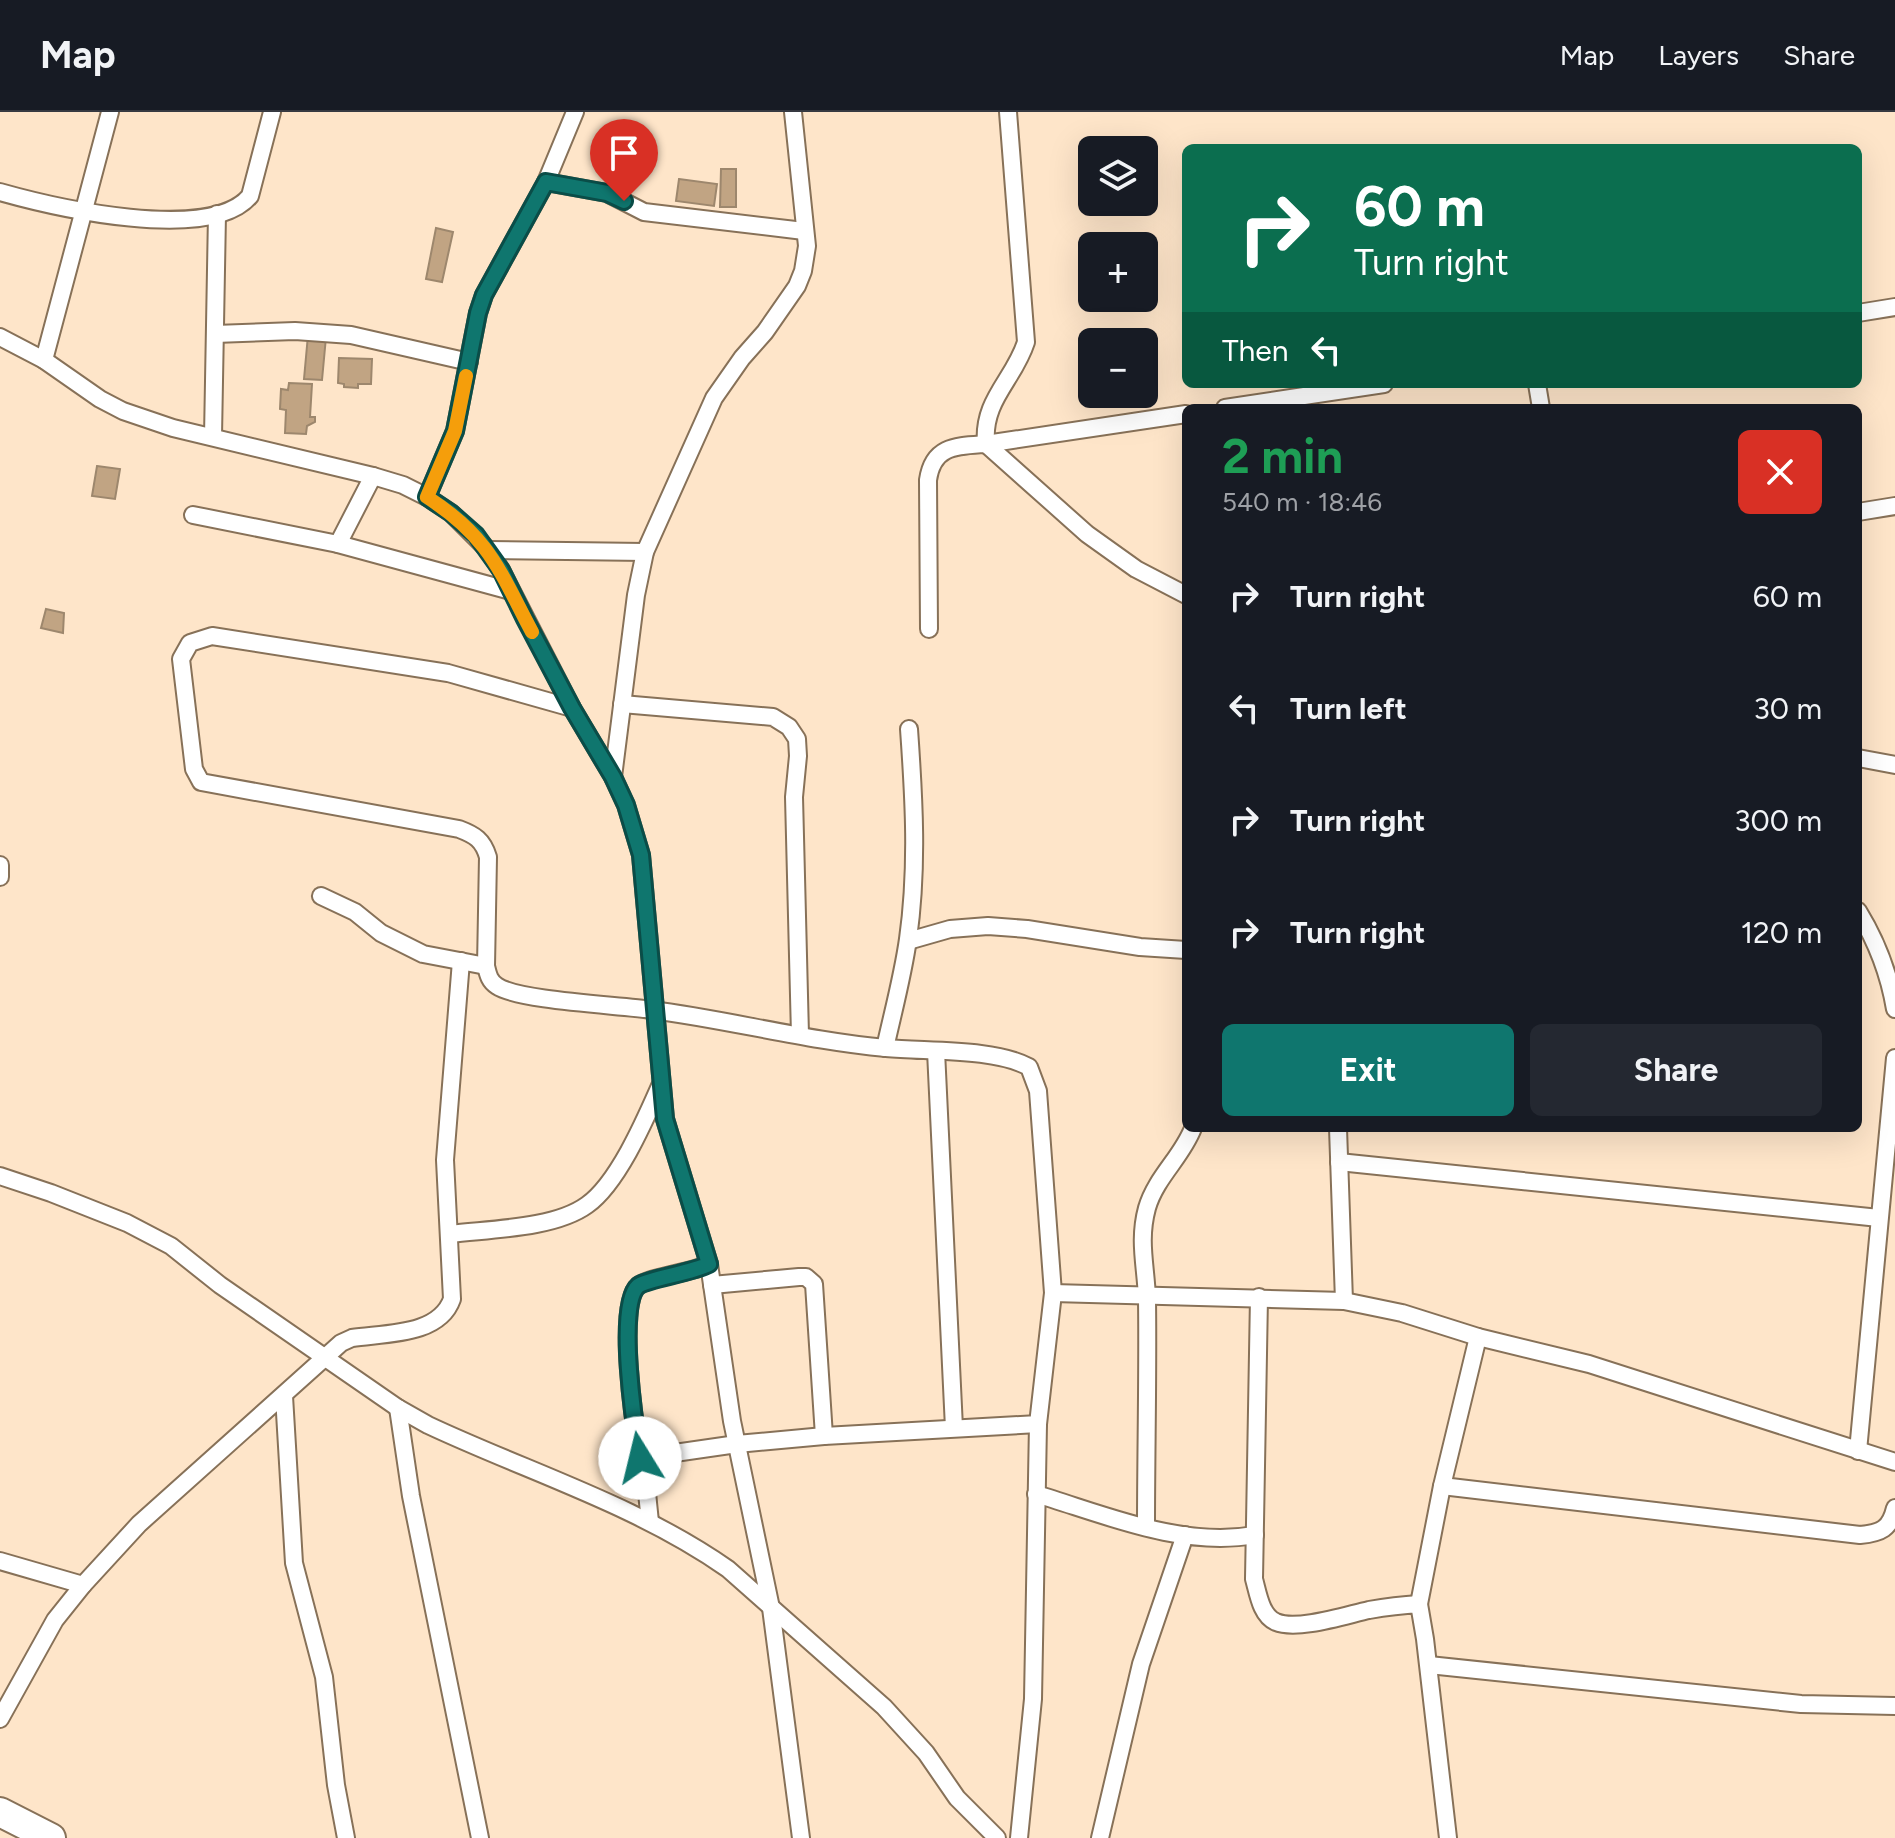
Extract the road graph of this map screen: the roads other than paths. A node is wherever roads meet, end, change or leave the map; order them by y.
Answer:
1 (110, 112) edge
2 (272, 112) edge
3 (575, 112) edge
4 (793, 112) edge
5 (1008, 112) edge
6 (546, 182) junction
7 (0, 192) edge
8 (84, 213) junction
9 (217, 214) junction
10 (804, 231) junction
11 (1895, 307) edge
12 (1862, 312) edge
13 (215, 334) junction
14 (0, 337) edge
15 (44, 360) junction
16 (469, 362) junction
17 (1358, 388) edge
18 (1252, 404) edge
19 (1182, 415) edge
20 (213, 437) junction
21 (986, 444) junction
22 (373, 476) junction
23 (427, 497) junction
24 (1895, 506) edge
25 (1862, 511) edge
26 (193, 515) dead end
27 (338, 544) junction
28 (488, 550) junction
29 (645, 552) junction
30 (511, 591) junction
31 (1182, 593) edge
32 (929, 629) dead end
33 (622, 704) junction
34 (572, 708) junction
35 (909, 729) dead end
36 (1862, 759) edge
37 (1895, 765) edge
38 (613, 777) junction
39 (0, 865) edge
40 (0, 877) edge
41 (321, 896) dead end
42 (1862, 918) edge
43 (908, 941) junction
44 (1182, 950) edge
45 (461, 961) junction
46 (486, 966) junction
47 (1895, 1009) edge
48 (655, 1010) junction
49 (800, 1035) junction
50 (885, 1048) junction
51 (936, 1051) junction
52 (1895, 1058) edge
53 (660, 1084) junction
54 (1191, 1132) edge
55 (1338, 1132) edge
56 (1339, 1162) junction
57 (0, 1176) edge
58 (1879, 1218) junction
59 (450, 1234) junction
60 (709, 1264) junction
61 (712, 1285) junction
62 (1053, 1293) junction
63 (1147, 1295) junction
64 (1259, 1297) junction
65 (1344, 1301) junction
66 (1478, 1337) junction
67 (327, 1358) junction
68 (284, 1396) junction
69 (398, 1408) junction
70 (1038, 1424) junction
71 (954, 1428) junction
72 (824, 1436) junction
73 (737, 1444) junction
74 (1858, 1451) junction
75 (640, 1458) junction
76 (1895, 1462) edge
77 (1442, 1486) junction
78 (1036, 1494) junction
79 (1895, 1508) edge
80 (650, 1522) junction
81 (1146, 1527) junction
82 (1185, 1535) junction
83 (1255, 1535) junction
84 (0, 1561) edge
85 (83, 1585) junction
86 (1419, 1604) junction
87 (771, 1608) junction
88 (1429, 1665) junction
89 (1895, 1706) edge
90 (0, 1719) edge
91 (0, 1812) edge
92 (51, 1838) edge
93 (346, 1838) edge
94 (480, 1838) edge
95 (801, 1838) edge
96 (997, 1838) edge
97 (1019, 1838) edge
98 (1100, 1838) edge
99 (1448, 1838) edge

1 - 8 street
2 - 9 street
3 - 6 street
4 - 10 street
5 - 21 street
6 - 10 street
6 - 16 street
7 - 8 street
8 - 9 street
8 - 15 street
9 - 13 street
10 - 29 street
11 - 12 street
13 - 16 street
13 - 20 street
14 - 15 street
15 - 20 street
16 - 23 street
17 - 18 street
19 - 21 street
20 - 22 street
21 - 31 street
21 - 32 street
22 - 23 street
22 - 27 street
23 - 28 street
24 - 25 street
26 - 27 street
27 - 30 street
28 - 29 street
28 - 30 street
29 - 33 street
30 - 34 street
33 - 38 street
33 - 49 street
34 - 38 street
34 - 46 street
35 - 43 street
36 - 37 street
38 - 48 street
39 - 40 street
41 - 45 street
42 - 47 street
43 - 44 street
43 - 50 street
45 - 46 street
45 - 59 street
46 - 48 street
48 - 49 street
48 - 53 street
49 - 50 street
50 - 51 street
51 - 62 street
51 - 71 street
52 - 58 street
53 - 59 street
53 - 60 street
54 - 63 street
55 - 56 street
56 - 58 street
56 - 65 street
57 - 67 street
58 - 74 street
59 - 67 street
60 - 61 street
60 - 75 street
61 - 72 street
61 - 73 street
62 - 63 street
62 - 70 street
63 - 64 street
63 - 81 street
64 - 65 street
64 - 83 street
65 - 66 street
66 - 74 street
66 - 77 street
67 - 68 street
67 - 69 street
68 - 85 street
68 - 93 street
69 - 80 street
69 - 94 street
70 - 71 street
70 - 78 street
71 - 72 street
72 - 73 street
73 - 75 street
73 - 87 street
74 - 76 street
75 - 80 street
77 - 79 street
77 - 86 street
78 - 81 street
78 - 97 street
80 - 87 street
81 - 82 street
82 - 83 street
82 - 98 street
83 - 86 street
84 - 85 street
85 - 90 street
86 - 88 street
87 - 95 street
87 - 96 street
88 - 89 street
88 - 99 street
91 - 92 highway

